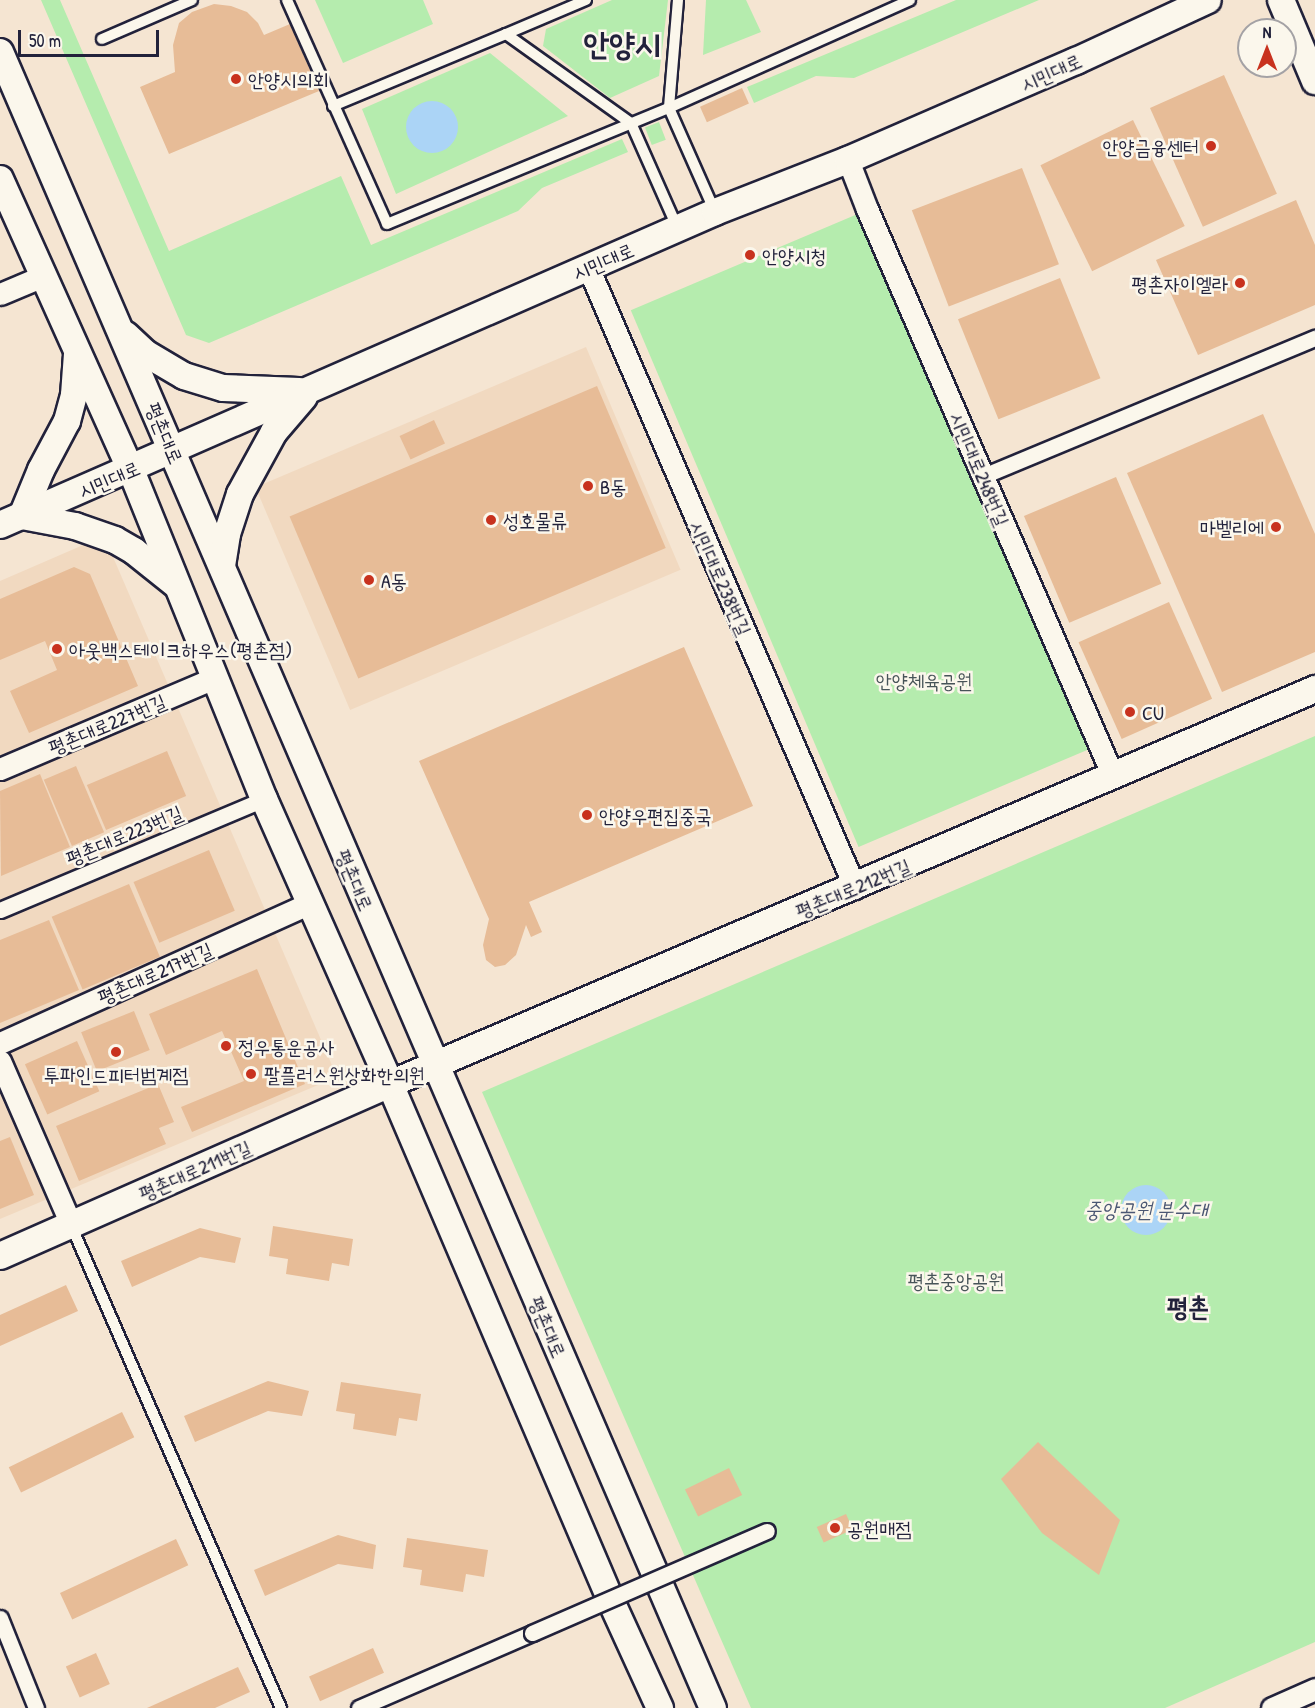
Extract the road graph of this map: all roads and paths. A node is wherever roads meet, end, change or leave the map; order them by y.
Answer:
1 (192, 0) edge
2 (287, 0) edge
3 (586, 0) edge
4 (678, 0) edge
5 (910, 0) edge
6 (1208, 0) edge
7 (1281, 0) edge
8 (506, 34) junction
9 (102, 39) dead end
10 (0, 52) edge
11 (1315, 81) edge
12 (333, 106) junction
13 (669, 108) junction
14 (631, 123) junction
15 (848, 160) junction
16 (0, 180) edge
17 (715, 212) junction
18 (678, 229) junction
19 (588, 267) junction
20 (43, 276) junction
21 (0, 294) edge
22 (121, 331) junction
23 (1315, 338) edge
24 (77, 352) junction
25 (308, 391) junction
26 (173, 451) junction
27 (131, 470) junction
28 (983, 476) junction
29 (11, 520) edge
30 (222, 566) junction
31 (177, 586) junction
32 (214, 678) junction
33 (1315, 689) edge
34 (0, 769) edge
35 (1113, 776) junction
36 (264, 799) junction
37 (855, 888) junction
38 (310, 903) junction
39 (0, 910) edge
40 (0, 1043) edge
41 (0, 1061) edge
42 (435, 1066) junction
43 (390, 1084) junction
44 (71, 1224) junction
45 (0, 1256) edge
46 (767, 1532) dead end
47 (0, 1618) edge
48 (1315, 1689) edge
49 (36, 1708) edge
50 (281, 1708) edge
51 (359, 1708) edge
52 (660, 1708) edge
53 (712, 1708) edge
54 (1272, 1708) edge

1 - 9 lane
2 - 12 lane
3 - 8 lane
4 - 13 lane
5 - 13 lane
6 - 15 street, 시민대로
7 - 11 street
8 - 12 lane
8 - 14 lane
10 - 22 street, 평촌대로
12 - 14 lane
13 - 14 lane
13 - 17 lane
14 - 18 lane
15 - 17 street, 시민대로
15 - 28 street, 시민대로248번길
16 - 20 street
17 - 18 street, 시민대로
18 - 19 street, 시민대로
19 - 25 street, 시민대로
19 - 37 street, 시민대로238번길
20 - 21 street
20 - 24 street
22 - 25 street
22 - 26 street, 평촌대로
23 - 28 street
24 - 27 street
24 - 29 street
25 - 26 street, 시민대로
25 - 30 street
26 - 27 street, 시민대로
26 - 30 street, 평촌대로
27 - 29 street, 시민대로
27 - 31 street
28 - 35 street, 시민대로248번길
29 - 31 street
30 - 42 street, 평촌대로
31 - 32 street
32 - 34 street, 평촌대로227번길
32 - 36 street
33 - 35 street, 평촌대로212번길
35 - 37 street, 평촌대로212번길
36 - 38 street
36 - 39 street, 평촌대로223번길
37 - 42 street, 평촌대로212번길
38 - 40 street, 평촌대로217번길
38 - 43 street
41 - 44 street
42 - 43 street, 평촌대로212번길
42 - 53 street, 평촌대로
43 - 44 street, 평촌대로211번길
43 - 52 street
44 - 45 street, 평촌대로211번길
44 - 50 lane
46 - 51 street, bridge
47 - 49 street
48 - 54 street

